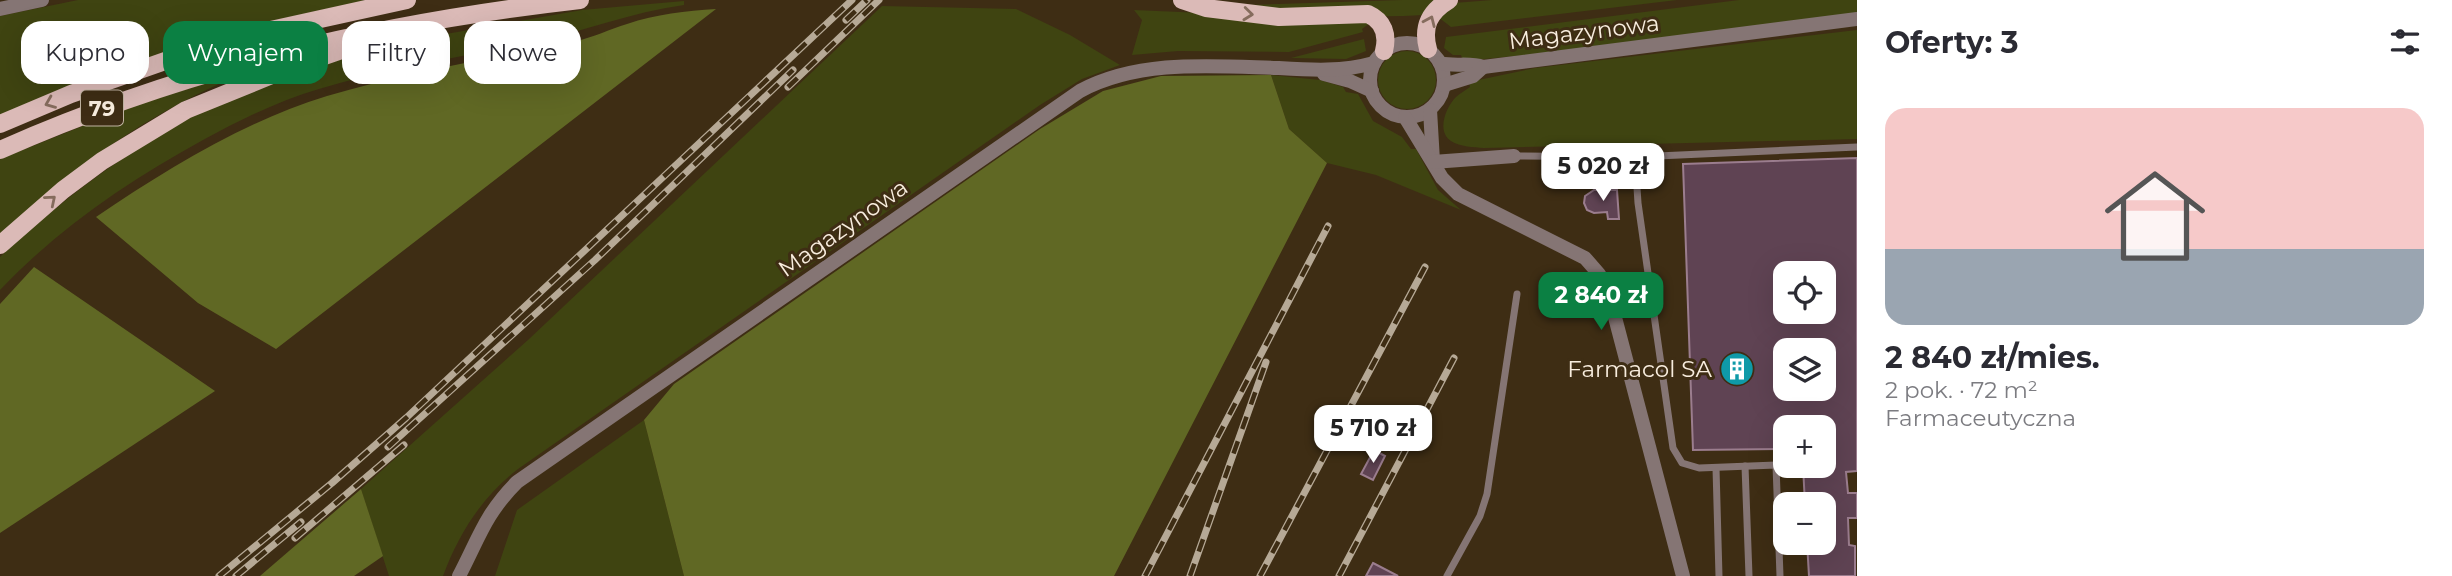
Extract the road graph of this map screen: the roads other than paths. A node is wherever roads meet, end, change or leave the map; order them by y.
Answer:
1 (42, 0) edge
2 (407, 0) edge
3 (580, 0) edge
4 (1182, 0) edge
5 (1448, 0) edge
6 (0, 9) edge
7 (1857, 19) edge
8 (424, 21) edge
9 (342, 38) edge
10 (1427, 49) junction
11 (342, 50) edge
12 (1379, 57) junction
13 (1440, 63) junction
14 (1483, 67) junction
15 (1313, 71) junction
16 (1444, 85) junction
17 (1372, 91) junction
18 (1430, 110) junction
19 (1405, 117) junction
20 (0, 124) edge
21 (1857, 147) edge
22 (0, 150) edge
23 (1514, 156) joint
24 (1635, 157) junction
25 (1433, 162) junction
26 (0, 246) edge
27 (1517, 294) dead end
28 (1745, 466) junction
29 (1716, 468) junction
30 (463, 572) edge
31 (1447, 576) edge
32 (1683, 576) edge
33 (1719, 576) edge
34 (1749, 576) edge
35 (1780, 576) edge

1 - 6 street
2 -> 20 main road, 79
3 - 8 main road, 79
4 -> 12 main road
10 -> 5 main road
7 - 14 street, Magazynowa
9 - 22 main road, 79
10 - 12 street
10 - 13 street
26 -> 11 main road
12 - 15 street, Magazynowa
12 - 17 street
13 - 14 street, Magazynowa
13 - 16 street
14 - 16 street, Magazynowa
15 - 17 street, Magazynowa
15 - 30 street, Magazynowa
16 - 18 street
17 - 19 street
18 - 19 street
18 - 25 street
19 - 25 street
21 - 24 lane
23 - 24 lane
23 - 25 street
24 - 29 lane
25 - 32 street
27 - 31 lane
28 - 29 lane
28 - 34 lane
28 - 35 lane
29 - 33 lane

